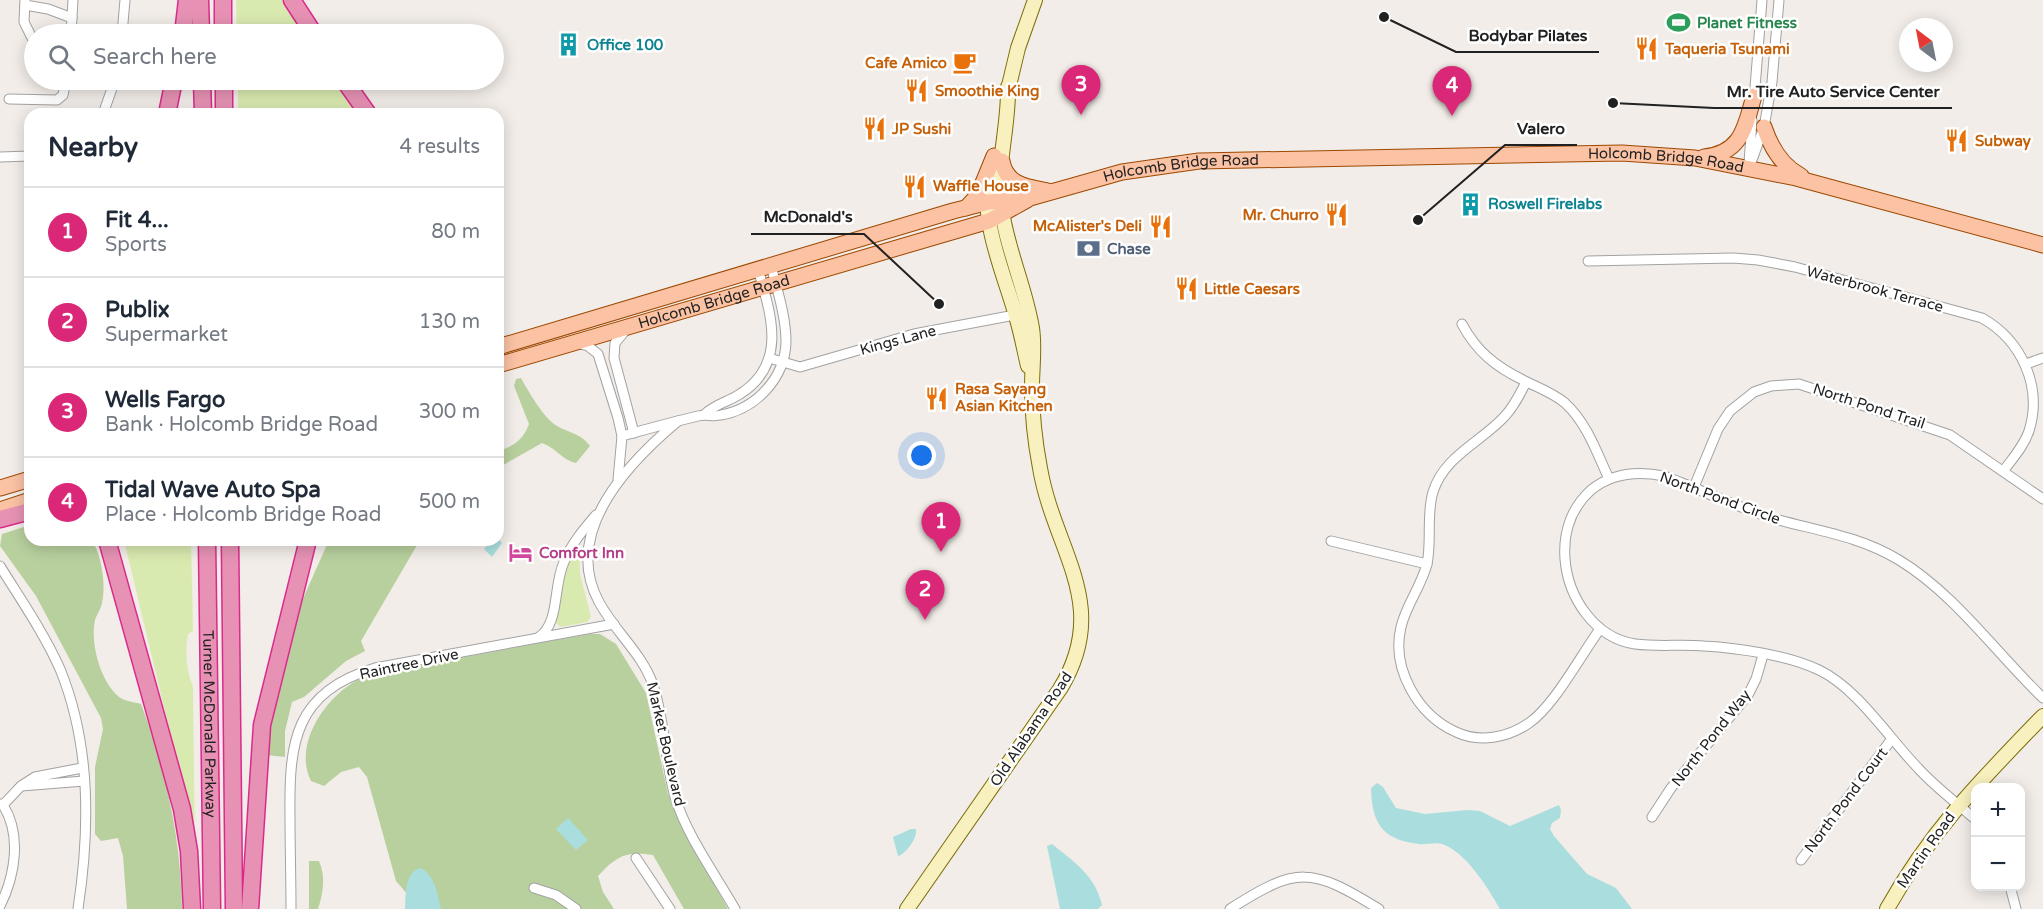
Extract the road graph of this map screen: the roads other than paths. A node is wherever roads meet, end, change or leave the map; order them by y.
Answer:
1 (74, 0) edge
2 (125, 0) edge
3 (187, 0) edge
4 (200, 0) edge
5 (223, 0) edge
6 (292, 0) edge
7 (1035, 0) edge
8 (1762, 0) edge
9 (1779, 0) edge
10 (25, 2) edge
11 (72, 18) junction
12 (25, 24) edge
13 (72, 24) edge
14 (123, 24) edge
15 (184, 24) edge
16 (201, 24) edge
17 (223, 24) edge
18 (308, 24) edge
19 (64, 90) edge
20 (112, 90) edge
21 (172, 90) edge
22 (202, 90) edge
23 (224, 90) edge
24 (351, 90) edge
25 (1754, 96) junction
26 (9, 99) dead end
27 (106, 108) edge
28 (168, 108) edge
29 (203, 108) edge
30 (224, 108) edge
31 (364, 108) edge
32 (1764, 127) junction
33 (24, 155) edge
34 (0, 157) edge
35 (998, 158) junction
36 (1695, 158) junction
37 (1749, 168) junction
38 (1812, 182) junction
39 (1050, 191) junction
40 (966, 208) junction
41 (995, 210) junction
42 (2043, 244) edge
43 (1588, 261) dead end
44 (764, 267) junction
45 (769, 286) junction
46 (1022, 313) junction
47 (1462, 324) dead end
48 (629, 328) junction
49 (577, 343) junction
50 (504, 345) edge
51 (769, 358) junction
52 (2043, 358) edge
53 (504, 363) edge
54 (783, 364) junction
55 (2026, 364) junction
56 (1526, 382) junction
57 (705, 414) junction
58 (678, 421) junction
59 (634, 433) junction
60 (622, 436) junction
61 (2004, 470) junction
62 (1609, 479) junction
63 (24, 481) edge
64 (618, 482) junction
65 (0, 488) edge
66 (1695, 488) junction
67 (2043, 499) edge
68 (24, 503) edge
69 (603, 506) junction
70 (0, 510) edge
71 (24, 513) edge
72 (0, 519) edge
73 (1331, 541) dead end
74 (109, 546) edge
75 (120, 546) edge
76 (207, 546) edge
77 (230, 546) edge
78 (307, 546) edge
79 (1427, 564) junction
80 (0, 566) edge
81 (614, 624) junction
82 (1600, 629) junction
83 (537, 638) junction
84 (1763, 655) junction
85 (2043, 698) edge
86 (154, 702) junction
87 (2043, 716) edge
88 (1891, 740) junction
89 (82, 768) junction
90 (58, 773) junction
91 (84, 781) junction
92 (58, 784) junction
93 (21, 786) junction
94 (1958, 804) junction
95 (2, 805) edge
96 (1971, 816) edge
97 (1652, 817) dead end
98 (636, 858) dead end
99 (1801, 860) dead end
100 (534, 888) dead end
101 (2011, 891) edge
102 (1243, 905) edge
103 (0, 906) edge
104 (78, 909) edge
105 (192, 909) edge
106 (212, 909) edge
107 (234, 909) edge
108 (250, 909) edge
109 (291, 909) edge
110 (576, 909) edge
111 (670, 909) edge
112 (735, 909) edge
113 (907, 909) edge
114 (1230, 909) edge
115 (1379, 909) edge
116 (1887, 909) edge
117 (2015, 909) edge

1 - 11 street
2 - 14 street
3 - 15 highway
4 - 16 highway
5 - 17 highway
6 - 18 highway
7 - 35 street, Old Alabama Road
8 - 25 street
9 - 32 street
10 - 11 street
10 - 12 street
11 - 13 street
19 - 26 street
20 - 27 street
21 - 28 highway
22 - 29 highway
23 - 30 highway
24 - 31 highway
25 - 36 main road
25 - 37 street
32 - 37 street
32 - 38 main road
33 - 34 street
35 - 39 main road
35 - 40 main road
35 - 41 street, Old Alabama Road
36 - 37 main road, Holcomb Bridge Road
36 - 39 main road, Holcomb Bridge Road
37 - 38 main road, Holcomb Bridge Road
38 - 42 main road, Holcomb Bridge Road
39 - 41 main road, Holcomb Bridge Road
40 - 41 main road, Holcomb Bridge Road
40 - 44 main road, Holcomb Bridge Road
41 - 45 main road, Holcomb Bridge Road
41 - 46 street, Old Alabama Road
43 - 55 street, Waterbrook Terrace
44 - 45 street, Market Boulevard
44 - 50 main road, Holcomb Bridge Road
45 - 48 main road, Holcomb Bridge Road
45 - 51 street, Market Boulevard
45 - 54 street, Market Boulevard
46 - 54 street, Kings Lane
46 - 113 street, Old Alabama Road
47 - 56 street
48 - 49 main road, Holcomb Bridge Road
48 - 59 street
49 - 53 main road, Holcomb Bridge Road
49 - 60 street
51 - 54 street, Kings Lane
51 - 57 street, Market Boulevard
52 - 55 street
54 - 57 street, Market Boulevard
55 - 61 street, Waterbrook Terrace
56 - 62 street
56 - 79 street
57 - 58 street, Market Boulevard
58 - 59 street, Market Boulevard
58 - 64 street, Market Boulevard
59 - 60 street, Market Boulevard
60 - 64 street, Market Boulevard
61 - 66 street, North Pond Trail
61 - 67 street, North Pond Trail
62 - 66 street, North Pond Circle
62 - 82 street, North Pond Circle
63 - 65 main road
64 - 69 street, Market Boulevard
66 - 85 street, North Pond Circle
68 - 70 main road
69 - 81 street, Market Boulevard
69 - 83 street
71 - 72 highway
73 - 79 street
74 - 86 highway
75 - 86 highway
76 - 106 highway, Turner McDonald Parkway
77 - 107 highway, Turner McDonald Parkway
78 - 108 highway
79 - 82 street
80 - 89 street
81 - 83 street, Raintree Drive
81 - 112 street, Market Boulevard
82 - 84 street, North Pond Circle
83 - 109 street, Raintree Drive
84 - 88 street, North Pond Circle
84 - 97 street, North Pond Way
86 - 105 highway
87 - 94 street, Martin Road
88 - 94 street, North Pond Circle
88 - 99 street, North Pond Court
89 - 90 street
89 - 91 street
90 - 92 street
90 - 93 street
91 - 92 street
91 - 104 street
92 - 93 street
93 - 95 street
94 - 96 street, North Pond Circle
94 - 116 street, Martin Road
95 - 103 street
98 - 111 street
100 - 110 street
101 - 117 street
102 - 114 street
102 - 115 street

